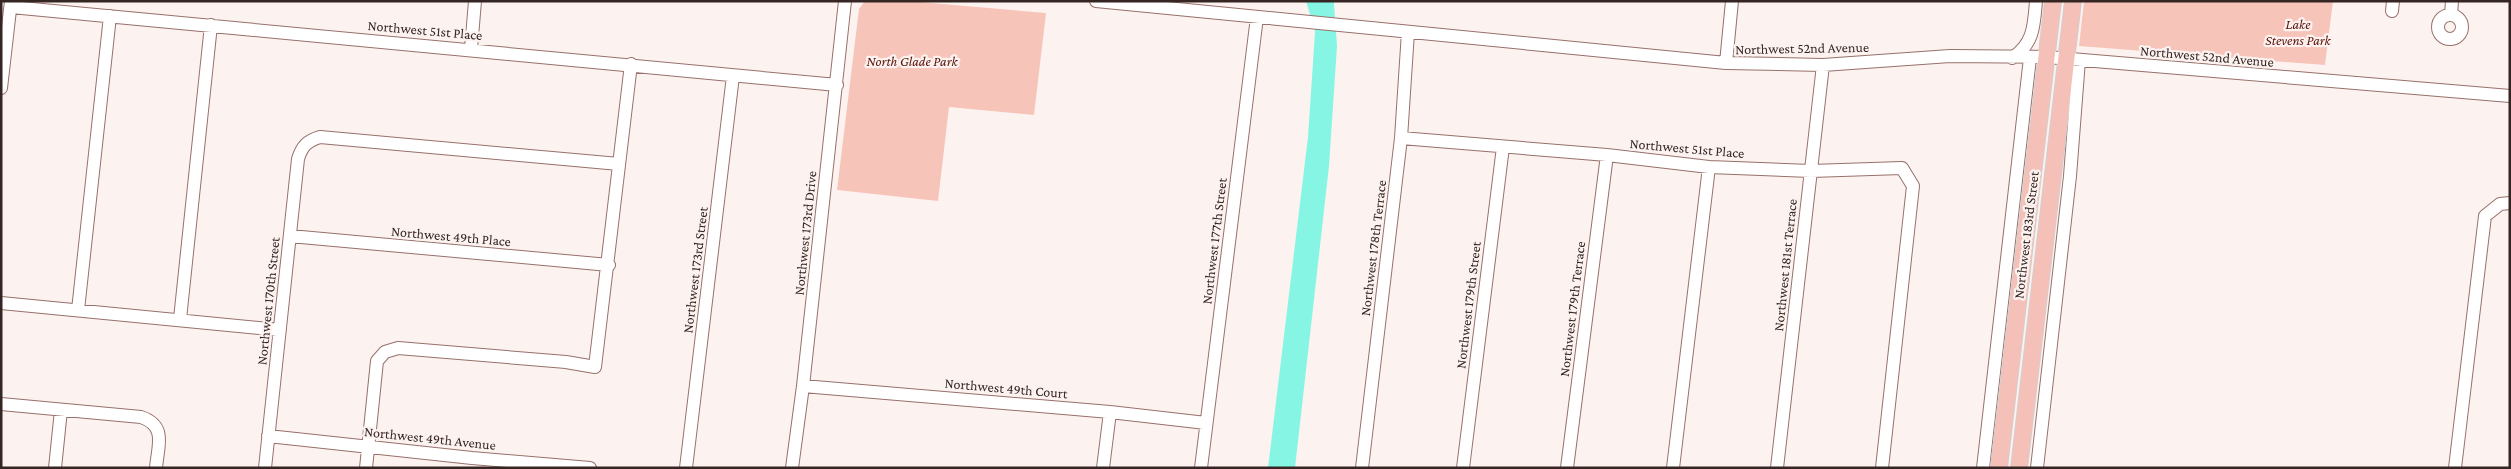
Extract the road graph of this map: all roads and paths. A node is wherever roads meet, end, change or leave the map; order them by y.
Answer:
1 (475, 1) edge
2 (845, 1) edge
3 (1096, 1) edge
4 (1732, 1) edge
5 (2036, 1) edge
6 (2053, 1) edge
7 (2074, 1) edge
8 (2452, 1) edge
9 (11, 4) edge
10 (2451, 15) dead end
11 (110, 16) junction
12 (1257, 17) junction
13 (211, 25) junction
14 (1408, 32) junction
15 (471, 50) junction
16 (2047, 57) junction
17 (2012, 58) junction
18 (2030, 58) junction
19 (2073, 60) junction
20 (1726, 63) junction
21 (631, 64) junction
22 (1823, 66) junction
23 (733, 76) junction
24 (836, 85) junction
25 (1, 88) edge
26 (2510, 96) edge
27 (1401, 138) junction
28 (1503, 147) junction
29 (1607, 155) junction
30 (619, 164) junction
31 (1708, 167) junction
32 (1811, 171) junction
33 (2510, 204) edge
34 (290, 236) junction
35 (609, 265) junction
36 (2020, 285) junction
37 (1, 303) edge
38 (78, 310) junction
39 (2037, 317) junction
40 (180, 319) junction
41 (2054, 324) junction
42 (280, 330) junction
43 (803, 386) junction
44 (1, 404) edge
45 (61, 410) junction
46 (1110, 412) junction
47 (1206, 423) junction
48 (268, 436) junction
49 (368, 447) junction
50 (472, 463) edge
51 (55, 468) edge
52 (156, 468) edge
53 (265, 468) edge
54 (366, 468) edge
55 (590, 468) edge
56 (686, 468) edge
57 (792, 468) edge
58 (1103, 468) edge
59 (1201, 468) edge
60 (1362, 468) edge
61 (1463, 468) edge
62 (1566, 468) edge
63 (1673, 468) edge
64 (1778, 468) edge
65 (1882, 468) edge
66 (1983, 468) edge
67 (1999, 468) edge
68 (2020, 468) edge
69 (2037, 468) edge
70 (2455, 468) edge

1 - 15 street
2 - 24 street, Northwest 173rd Drive
3 - 12 street, Northwest 52nd Avenue
4 - 20 street
5 - 17 street
6 - 16 main road, Northwest 183rd Street
7 - 19 main road, Northwest 183rd Street
8 - 10 street
9 - 11 street, Northwest 51st Place
9 - 25 street
11 - 13 street, Northwest 51st Place
11 - 38 street
12 - 14 street, Northwest 52nd Avenue
12 - 47 street, Northwest 177th Street
13 - 15 street, Northwest 51st Place
13 - 40 street
14 - 20 street, Northwest 52nd Avenue
14 - 27 street, Northwest 178th Terrace
15 - 21 street, Northwest 51st Place
16 - 18 street, Northwest 52nd Avenue
16 - 19 street, Northwest 52nd Avenue
16 - 36 main road, Northwest 183rd Street
17 - 18 street, Northwest 52nd Avenue
17 - 22 street, Northwest 52nd Avenue
18 - 66 street
19 - 26 street, Northwest 52nd Avenue
19 - 39 main road, Northwest 183rd Street
19 - 41 street
20 - 22 street, Northwest 52nd Avenue
21 - 23 street, Northwest 51st Place
21 - 30 street
22 - 32 street, Northwest 181st Terrace
23 - 24 street, Northwest 51st Place
23 - 56 street, Northwest 173rd Street
24 - 43 street, Northwest 173rd Drive
27 - 28 street, Northwest 51st Place
27 - 60 street, Northwest 178th Terrace
28 - 29 street, Northwest 51st Place
28 - 61 street, Northwest 179th Street
29 - 31 street, Northwest 51st Place
29 - 62 street, Northwest 179th Terrace
30 - 34 street, Northwest 170th Street
30 - 35 street
31 - 32 street, Northwest 51st Place
31 - 63 street
32 - 64 street, Northwest 181st Terrace
32 - 65 street, Northwest 51st Place
33 - 70 street
34 - 35 street, Northwest 49th Place
34 - 42 street, Northwest 170th Street
35 - 49 street
36 - 39 main road
36 - 67 main road, Northwest 183rd Street
37 - 38 street
38 - 40 street
39 - 41 street
39 - 68 main road, Northwest 183rd Street
40 - 42 street
41 - 69 street
42 - 48 street, Northwest 170th Street
43 - 46 street, Northwest 49th Court
43 - 57 street, Northwest 173rd Drive
44 - 45 street
45 - 51 street
45 - 52 street
46 - 47 street, Northwest 49th Court
46 - 58 street
47 - 59 street, Northwest 177th Street
48 - 49 street, Northwest 49th Avenue
48 - 53 street, Northwest 170th Street
49 - 50 street, Northwest 49th Avenue
49 - 54 street
50 - 55 street, Northwest 49th Avenue

